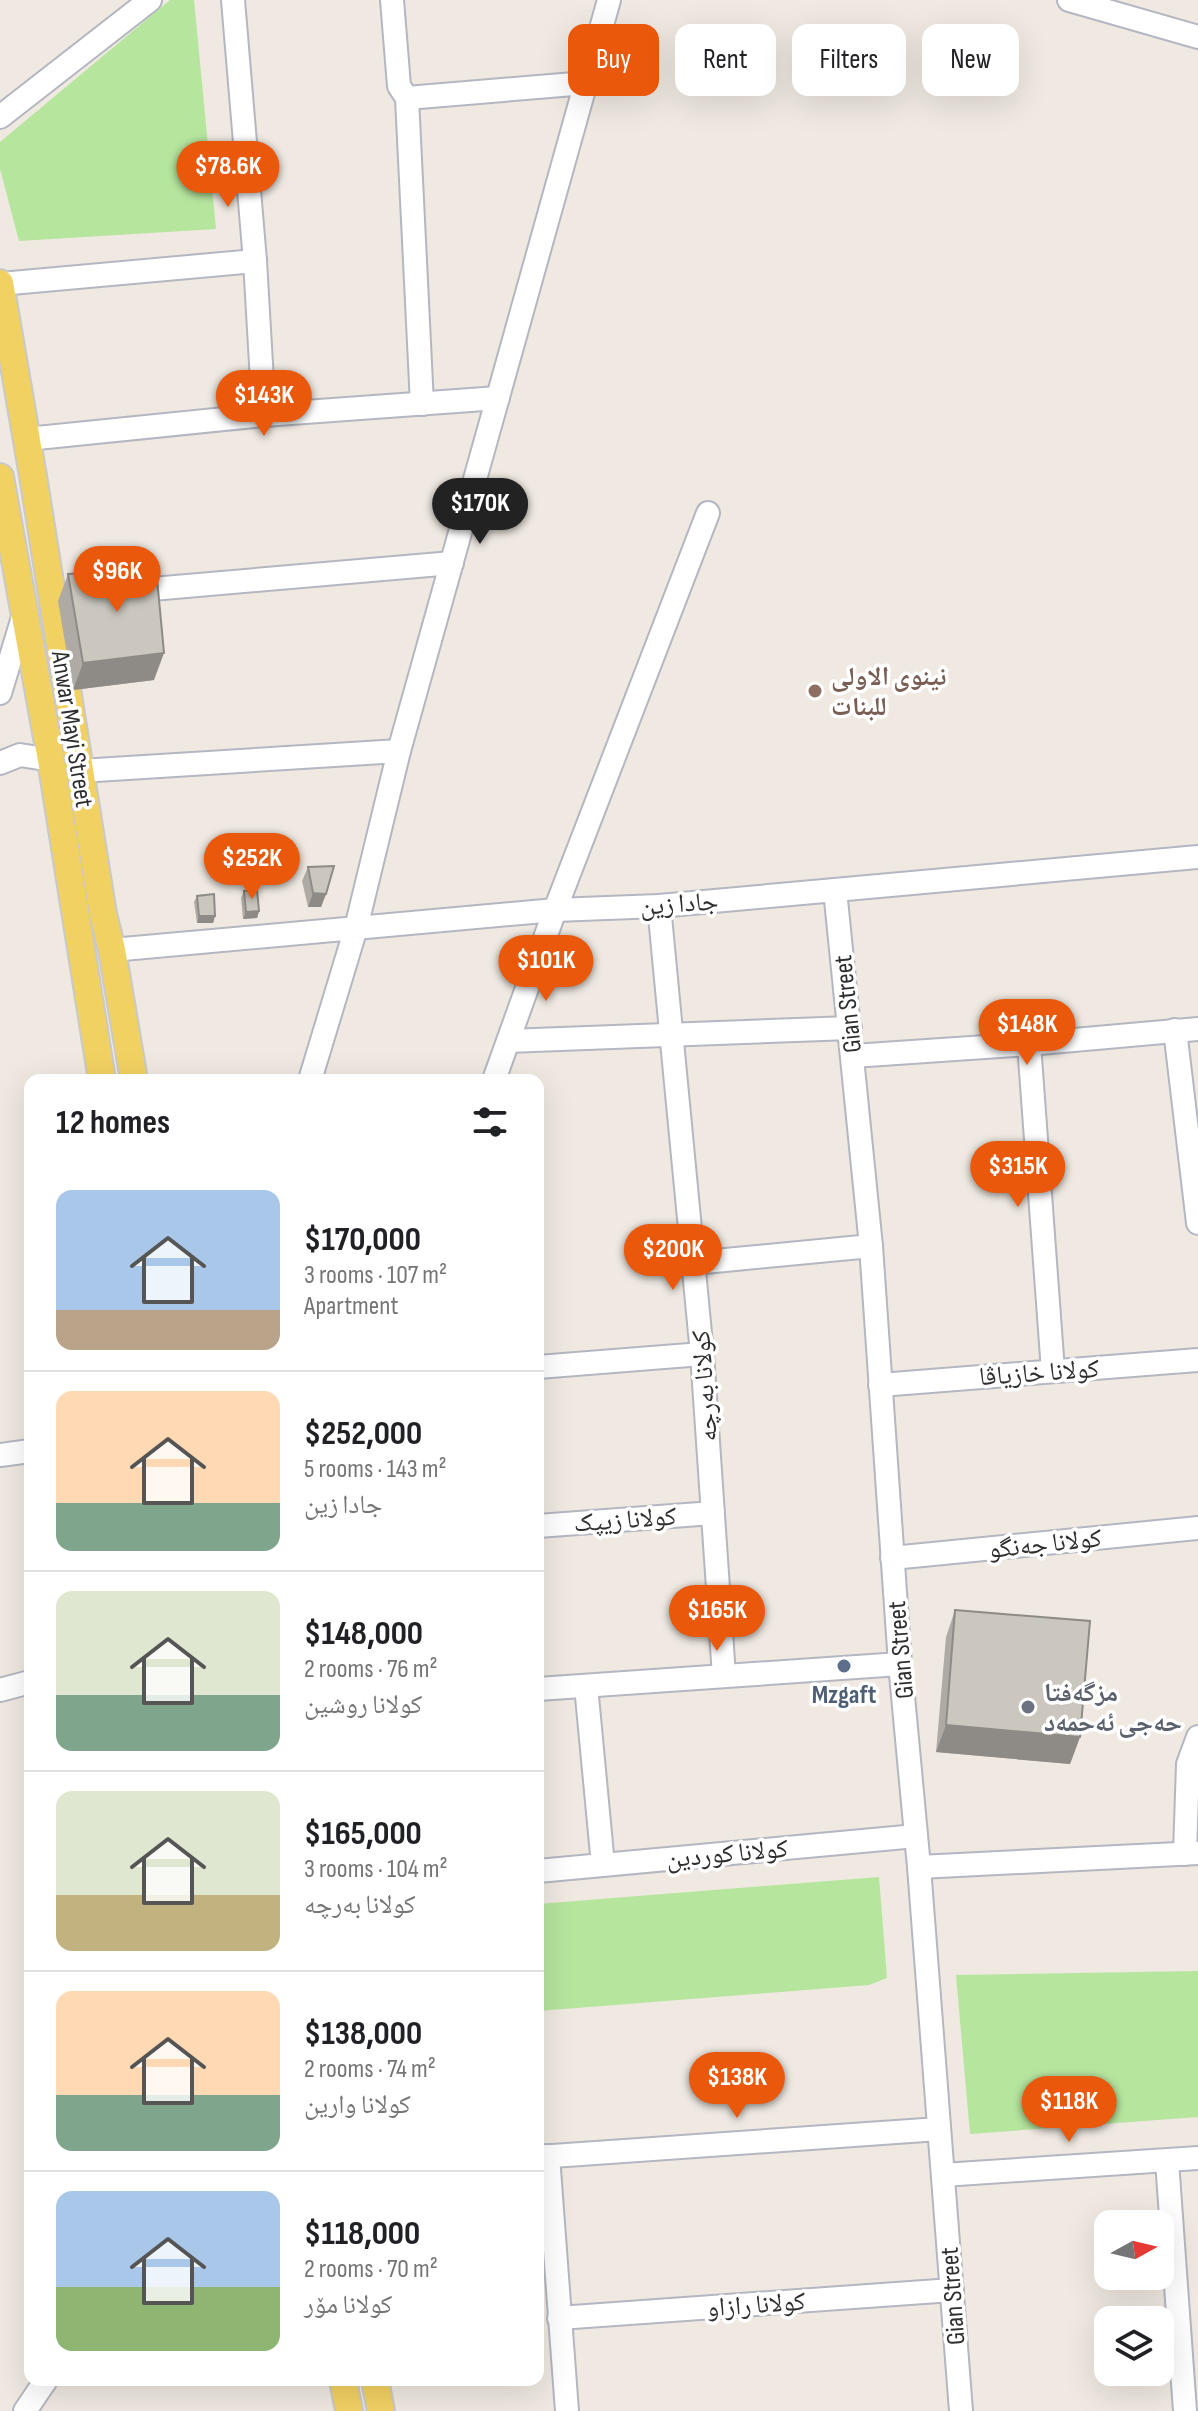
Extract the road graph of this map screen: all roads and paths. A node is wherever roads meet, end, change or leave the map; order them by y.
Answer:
1 (150, 0) edge
2 (233, 0) edge
3 (392, 0) edge
4 (609, 0) edge
5 (1069, 0) edge
6 (602, 24) edge
7 (1198, 37) edge
8 (568, 85) edge
9 (582, 96) edge
10 (407, 98) junction
11 (0, 117) edge
12 (255, 261) junction
13 (0, 284) edge
14 (498, 398) junction
15 (422, 404) junction
16 (264, 415) junction
17 (27, 439) junction
18 (0, 477) edge
19 (708, 513) dead end
20 (452, 563) junction
21 (114, 592) edge
22 (24, 614) junction
23 (0, 693) edge
24 (399, 751) junction
25 (51, 760) junction
26 (0, 763) edge
27 (80, 771) junction
28 (1198, 857) edge
29 (835, 890) junction
30 (659, 906) junction
31 (555, 910) junction
32 (356, 928) junction
33 (112, 950) junction
34 (850, 1028) junction
35 (1198, 1029) edge
36 (1175, 1030) junction
37 (671, 1033) junction
38 (508, 1041) junction
39 (1029, 1044) junction
40 (853, 1056) junction
41 (101, 1074) edge
42 (133, 1074) edge
43 (312, 1074) edge
44 (496, 1074) edge
45 (1196, 1186) edge
46 (1198, 1223) edge
47 (871, 1246) junction
48 (694, 1263) junction
49 (702, 1354) junction
50 (1198, 1360) edge
51 (544, 1367) edge
52 (1053, 1371) junction
53 (880, 1385) junction
54 (24, 1452) edge
55 (0, 1455) edge
56 (713, 1513) junction
57 (544, 1526) edge
58 (1198, 1528) edge
59 (892, 1558) junction
60 (900, 1664) junction
61 (724, 1676) junction
62 (24, 1684) edge
63 (586, 1686) junction
64 (544, 1689) edge
65 (0, 1690) edge
66 (1198, 1737) edge
67 (916, 1836) junction
68 (1191, 1854) edge
69 (603, 1865) junction
70 (919, 1867) junction
71 (544, 1870) edge
72 (939, 2129) junction
73 (544, 2156) edge
74 (1198, 2158) edge
75 (1167, 2161) junction
76 (544, 2166) edge
77 (943, 2175) junction
78 (952, 2290) junction
79 (559, 2318) junction
80 (42, 2386) edge
81 (344, 2386) edge
82 (376, 2386) edge
83 (25, 2411) edge
84 (349, 2411) edge
85 (381, 2411) edge
86 (567, 2411) edge
87 (961, 2411) edge
88 (1185, 2411) edge

1 - 11 street
2 - 12 street
3 - 10 street
4 - 6 street
5 - 7 street
8 - 10 street
9 - 14 street
10 - 15 street
12 - 13 street
12 - 16 street
13 - 17 main road, Anwar Mayi Street
14 - 15 street
14 - 20 street
15 - 16 street
16 - 17 street
17 - 27 main road, Anwar Mayi Street
18 - 22 main road, Anwar Mayi Street
19 - 31 street
20 - 21 street
20 - 24 street
22 - 23 street
22 - 25 main road, Anwar Mayi Street
24 - 27 street
24 - 32 street
25 - 26 street
25 - 41 main road, Anwar Mayi Street
27 - 33 main road, Anwar Mayi Street
28 - 29 street, جادا زین
29 - 30 street, جادا زین
29 - 34 street, Gian Street
30 - 31 street, جادا زین
30 - 37 street, کولانا بەرچە
31 - 32 street, جادا زین
31 - 38 street
32 - 33 street, جادا زین
32 - 43 street
33 - 42 main road, Anwar Mayi Street
34 - 37 street
34 - 40 street, Gian Street
35 - 36 street
36 - 39 street
36 - 45 street
37 - 38 street
37 - 48 street, کولانا بەرچە
38 - 44 street
39 - 40 street
39 - 52 street
40 - 47 street, Gian Street
45 - 46 street
47 - 48 street
47 - 53 street, Gian Street
48 - 49 street, کولانا بەرچە
49 - 51 street
49 - 56 street, کولانا بەرچە
50 - 52 street, کولانا خازیاڤا
52 - 53 street, کولانا خازیاڤا
53 - 59 street, Gian Street
54 - 55 street
56 - 57 street, کولانا زیپک
56 - 61 street, کولانا بەرچە
58 - 59 street, کولانا جەنگو
59 - 60 street, Gian Street
60 - 61 street
60 - 67 street, Gian Street
61 - 63 street
62 - 65 street
63 - 64 street
63 - 69 street
66 - 68 street
67 - 69 street, کولانا کوردین
67 - 70 street, Gian Street
68 - 70 street
69 - 71 street, کولانا کوردین
70 - 72 street, Gian Street
72 - 73 street
72 - 77 street, Gian Street
74 - 75 street
75 - 77 street
75 - 88 street
76 - 79 street
77 - 78 street, Gian Street
78 - 79 street, کولانا رازاو
78 - 87 street, Gian Street
79 - 86 street
80 - 83 street
81 - 84 main road
82 - 85 main road

